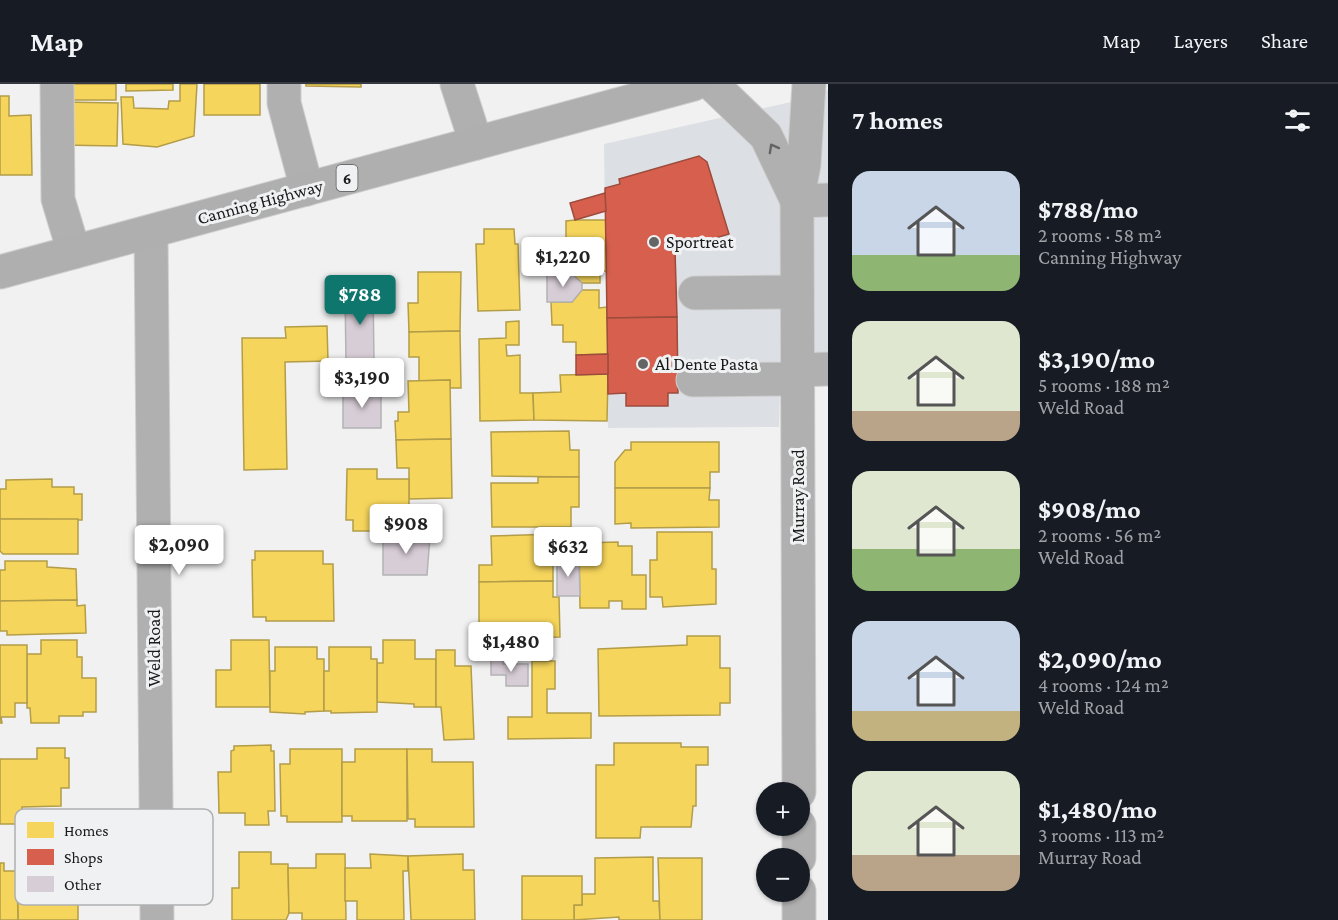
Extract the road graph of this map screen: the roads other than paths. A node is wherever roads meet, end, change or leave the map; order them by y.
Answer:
1 (57, 84) edge
2 (284, 84) edge
3 (457, 84) edge
4 (694, 84) edge
5 (712, 84) edge
6 (809, 84) edge
7 (476, 143) junction
8 (307, 189) junction
9 (813, 200) edge
10 (151, 232) junction
11 (74, 252) junction
12 (0, 272) edge
13 (797, 292) junction
14 (695, 293) dead end
15 (808, 373) edge
16 (693, 380) dead end
17 (799, 782) edge
18 (155, 809) edge
19 (799, 902) edge
20 (156, 905) edge
21 (156, 920) edge
22 (800, 920) edge

1 - 11 street
2 - 8 street
3 - 7 street
4 - 7 highway, Canning Highway / 6
9 -> 5 street, Murray Road
6 - 9 street, Murray Road
7 - 8 highway, Canning Highway / 6
8 - 10 highway, Canning Highway / 6
9 - 13 street, Murray Road
10 - 11 highway, Canning Highway / 6
10 - 18 street, Weld Road
11 - 12 highway, Canning Highway / 6
13 - 14 street
13 - 15 street, Murray Road
15 - 16 street
15 - 17 street, Murray Road
19 - 22 street
20 - 21 street, Weld Road

